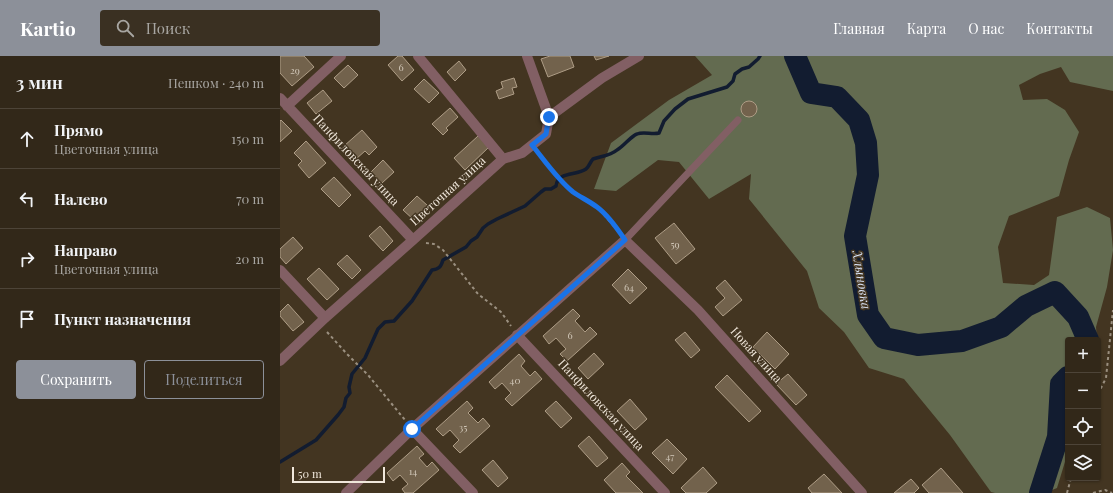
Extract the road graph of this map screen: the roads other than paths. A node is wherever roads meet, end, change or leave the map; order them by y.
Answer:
1 (341, 56) edge
2 (418, 56) edge
3 (526, 56) edge
4 (639, 56) edge
5 (283, 102) edge
6 (549, 117) junction
7 (738, 120) dead end
8 (503, 159) junction
9 (413, 240) junction
10 (625, 240) junction
11 (280, 270) edge
12 (322, 321) junction
13 (517, 335) junction
14 (280, 361) edge
15 (412, 429) junction
16 (346, 493) edge
17 (473, 493) edge
18 (665, 493) edge
19 (862, 493) edge

1 - 5 street
2 - 8 street
3 - 6 street
4 - 6 street
5 - 9 street, Панфиловская улица
6 - 8 street, Цветочная улица
7 - 10 lane
8 - 9 street, Цветочная улица
9 - 12 street, Цветочная улица
10 - 13 street
10 - 19 street, Новая улица
11 - 12 street
12 - 14 street, Цветочная улица
13 - 15 street
13 - 18 street, Панфиловская улица
15 - 16 street
15 - 17 street

